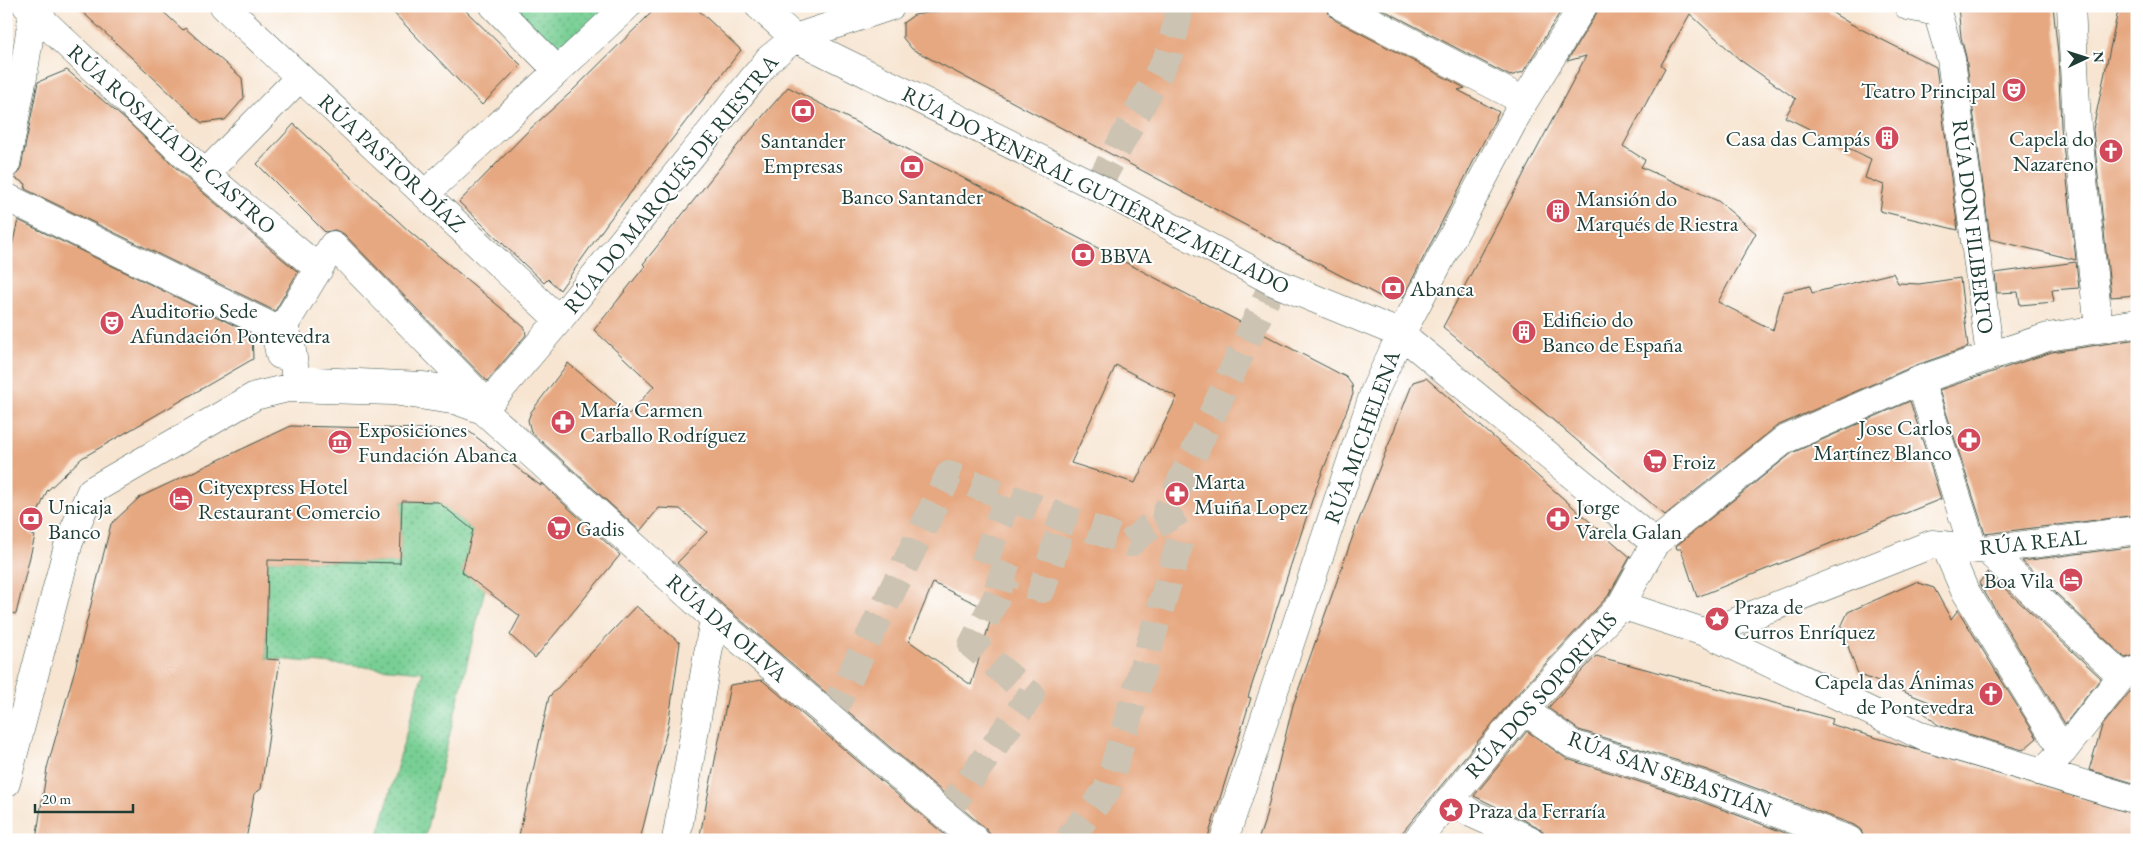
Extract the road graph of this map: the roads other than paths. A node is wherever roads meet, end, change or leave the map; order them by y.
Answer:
1 (224, 6) edge
2 (494, 6) edge
3 (627, 6) edge
4 (759, 6) edge
5 (891, 6) edge
6 (1342, 6) edge
7 (1583, 6) edge
8 (1908, 6) edge
9 (2071, 6) edge
10 (31, 8) edge
11 (1939, 9) edge
12 (795, 38) junction
13 (557, 70) junction
14 (300, 77) junction
15 (1524, 101) junction
16 (6, 164) edge
17 (205, 174) junction
18 (425, 194) junction
19 (6, 197) edge
20 (319, 269) junction
21 (560, 320) junction
22 (2137, 323) edge
23 (2100, 328) junction
24 (1401, 334) junction
25 (1990, 356) junction
26 (1920, 380) junction
27 (288, 388) junction
28 (483, 410) junction
29 (2137, 530) edge
30 (1655, 543) junction
31 (1945, 545) junction
32 (1980, 549) junction
33 (1621, 605) junction
34 (714, 618) junction
35 (1707, 633) junction
36 (2122, 675) edge
37 (1524, 710) junction
38 (2063, 751) junction
39 (2043, 771) junction
40 (6, 784) edge
41 (1450, 799) junction
42 (2137, 800) edge
43 (676, 840) edge
44 (975, 840) edge
45 (1224, 840) edge
46 (1417, 840) edge
47 (1530, 840) edge
48 (1849, 840) edge

1 - 14 street, RÚA PASTOR DÍAZ
2 - 13 street
3 - 13 street
4 - 12 street, RÚA DO XENERAL GUTIÉRREZ MELLADO
5 - 12 street, RÚA DO MARQUÉS DE RIESTRA
6 - 15 street
7 - 15 street, RÚA MICHELENA
8 - 11 street
9 - 23 street
10 - 16 street
10 - 17 street, RÚA ROSALÍA DE CASTRO
11 - 25 street, RÚA DON FILIBERTO
12 - 21 street, RÚA DO MARQUÉS DE RIESTRA
12 - 24 street, RÚA DO XENERAL GUTIÉRREZ MELLADO
13 - 18 street
14 - 17 street
14 - 18 street, RÚA PASTOR DÍAZ
15 - 24 street, RÚA MICHELENA
17 - 20 street, RÚA ROSALÍA DE CASTRO
18 - 21 street, RÚA PASTOR DÍAZ
19 - 27 street
20 - 20 street
21 - 28 street, RÚA DO MARQUÉS DE RIESTRA
22 - 23 street
23 - 25 street
24 - 30 street, RÚA DO XENERAL GUTIÉRREZ MELLADO
24 - 45 street, RÚA MICHELENA
25 - 26 street
26 - 30 street
26 - 32 street
27 - 28 street
27 - 40 street
28 - 34 street, RÚA DA OLIVA
29 - 32 street, RÚA REAL
30 - 33 street, RÚA DOS SOPORTAIS
31 - 32 street, RÚA REAL
31 - 35 street, RÚA REAL
31 - 38 street
32 - 36 street
33 - 35 street
33 - 37 street, RÚA DOS SOPORTAIS
34 - 43 street
34 - 44 street, RÚA DA OLIVA
35 - 39 street
36 - 38 street
37 - 41 street, RÚA DOS SOPORTAIS
37 - 48 street, RÚA SAN SEBASTIÁN
38 - 39 street
39 - 42 street
41 - 46 street, RÚA DOS SOPORTAIS
41 - 47 street

